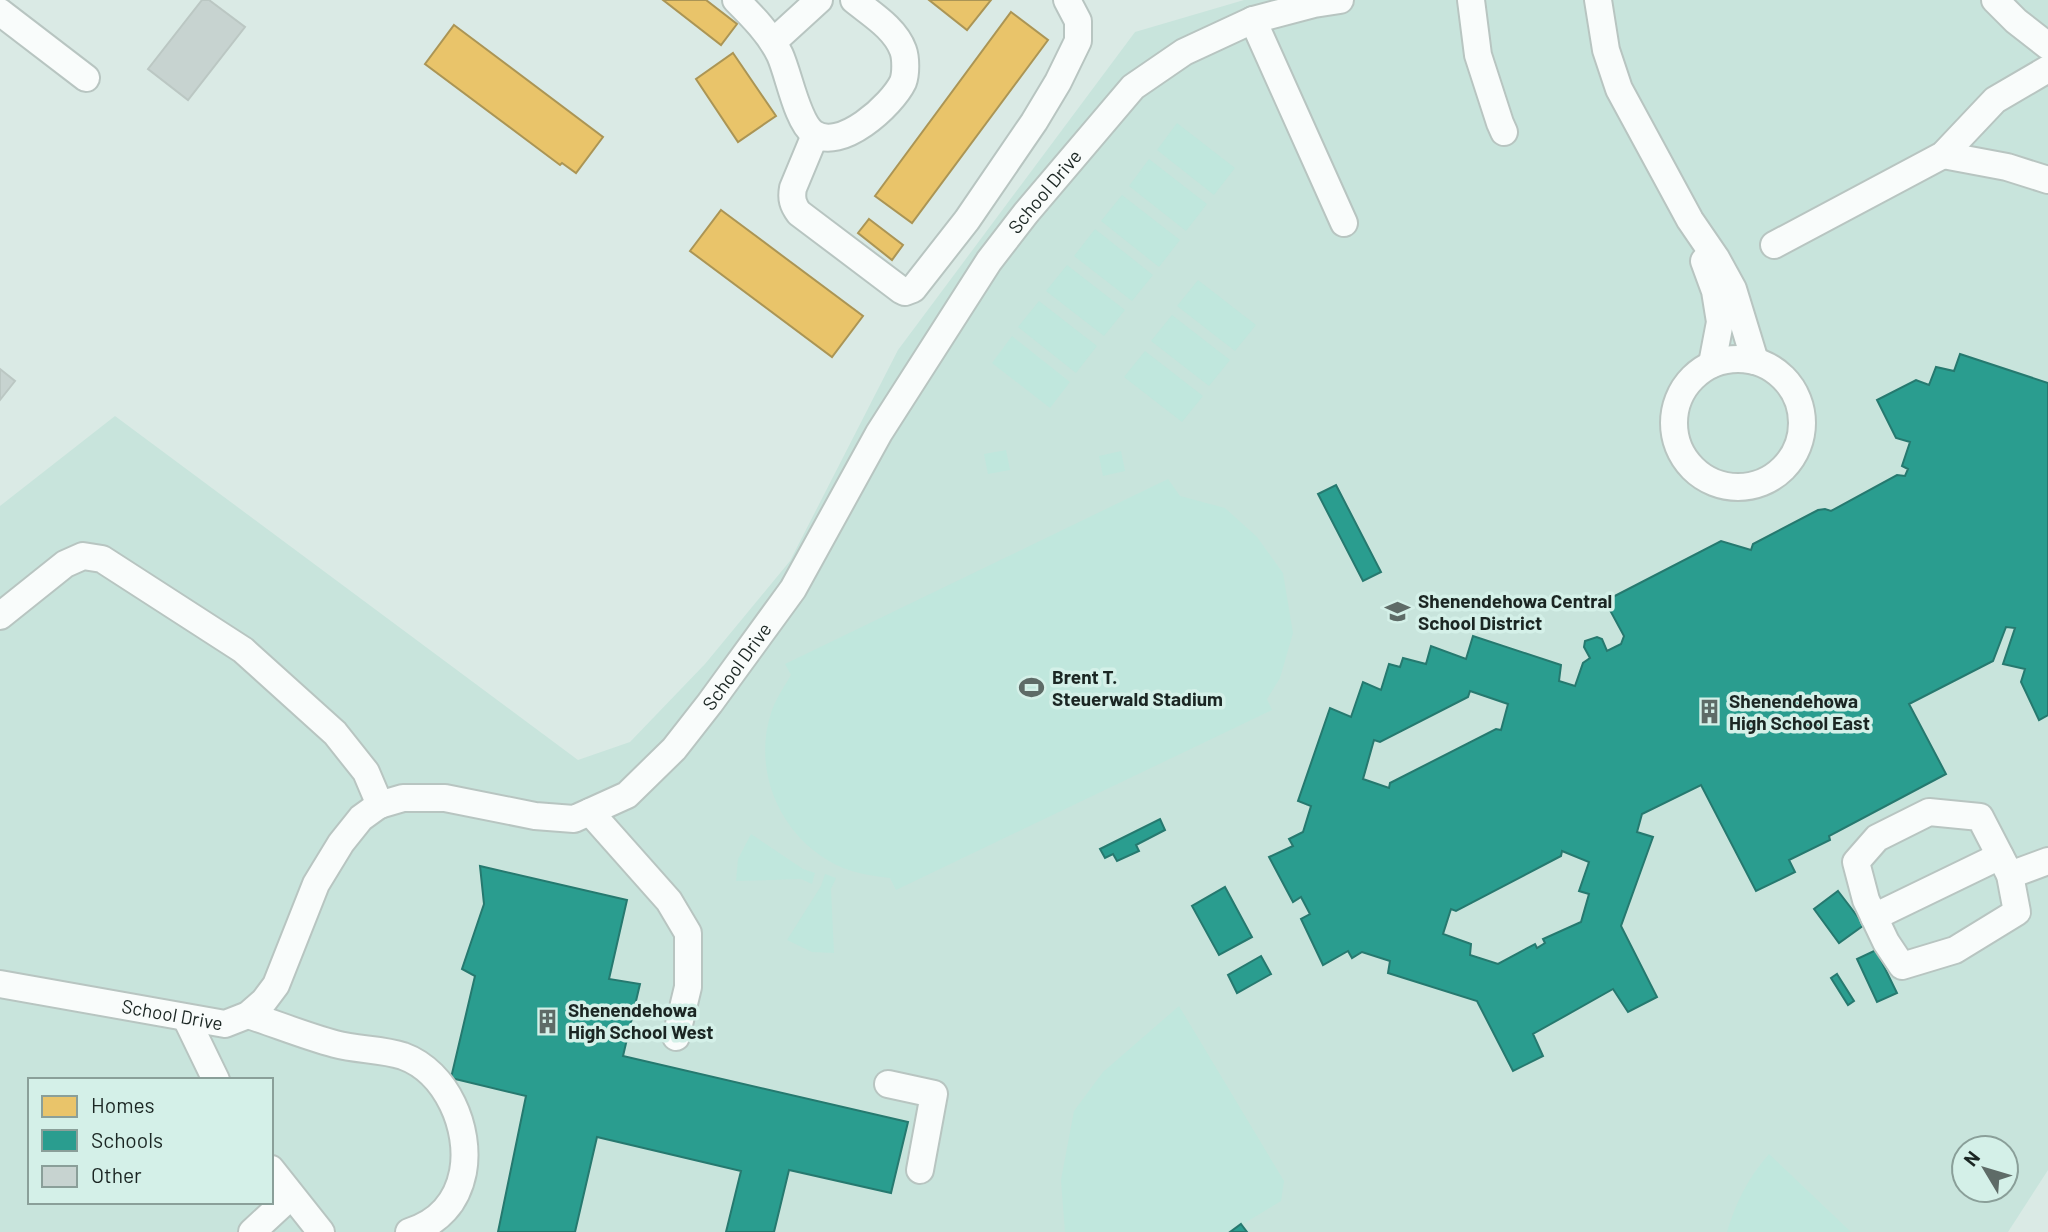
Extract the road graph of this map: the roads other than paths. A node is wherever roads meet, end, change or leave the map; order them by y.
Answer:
1 (736, 0) edge
2 (819, 0) edge
3 (854, 0) edge
4 (1340, 0) edge
5 (1471, 0) edge
6 (1598, 0) edge
7 (1995, 0) edge
8 (1075, 5) edge
9 (0, 12) edge
10 (1253, 20) junction
11 (772, 42) junction
12 (2048, 46) edge
13 (2048, 69) edge
14 (86, 78) dead end
15 (1504, 132) dead end
16 (816, 135) junction
17 (1942, 155) junction
18 (2048, 180) edge
19 (1690, 220) junction
20 (1343, 223) dead end
21 (1774, 245) dead end
22 (1755, 361) junction
23 (1712, 364) junction
24 (0, 616) edge
25 (380, 805) junction
26 (590, 812) junction
27 (2048, 861) edge
28 (2005, 866) junction
29 (1874, 917) junction
30 (0, 984) edge
31 (248, 1015) junction
32 (186, 1018) junction
33 (676, 1037) dead end
34 (215, 1078) edge
35 (888, 1084) dead end
36 (920, 1170) dead end
37 (273, 1172) edge
38 (290, 1196) junction
39 (252, 1232) edge
40 (321, 1232) edge
41 (409, 1232) edge

1 - 11 street
2 - 11 street
3 - 16 street
4 - 10 street, School Drive
5 - 15 street
6 - 19 street
7 - 12 street
8 - 16 street
9 - 14 street
10 - 20 street
10 - 26 street, School Drive
11 - 16 street
13 - 17 street
17 - 18 street
17 - 21 street
19 - 22 street
19 - 23 street
22 - 23 street
22 - 23 street
24 - 25 street
25 - 26 street, School Drive
25 - 31 street, School Drive
26 - 33 street
27 - 28 street
28 - 29 street
28 - 29 street
28 - 29 street
30 - 32 street, School Drive
31 - 32 street, School Drive
31 - 41 street
32 - 34 street
35 - 36 street
37 - 38 street
38 - 39 street
38 - 40 street

